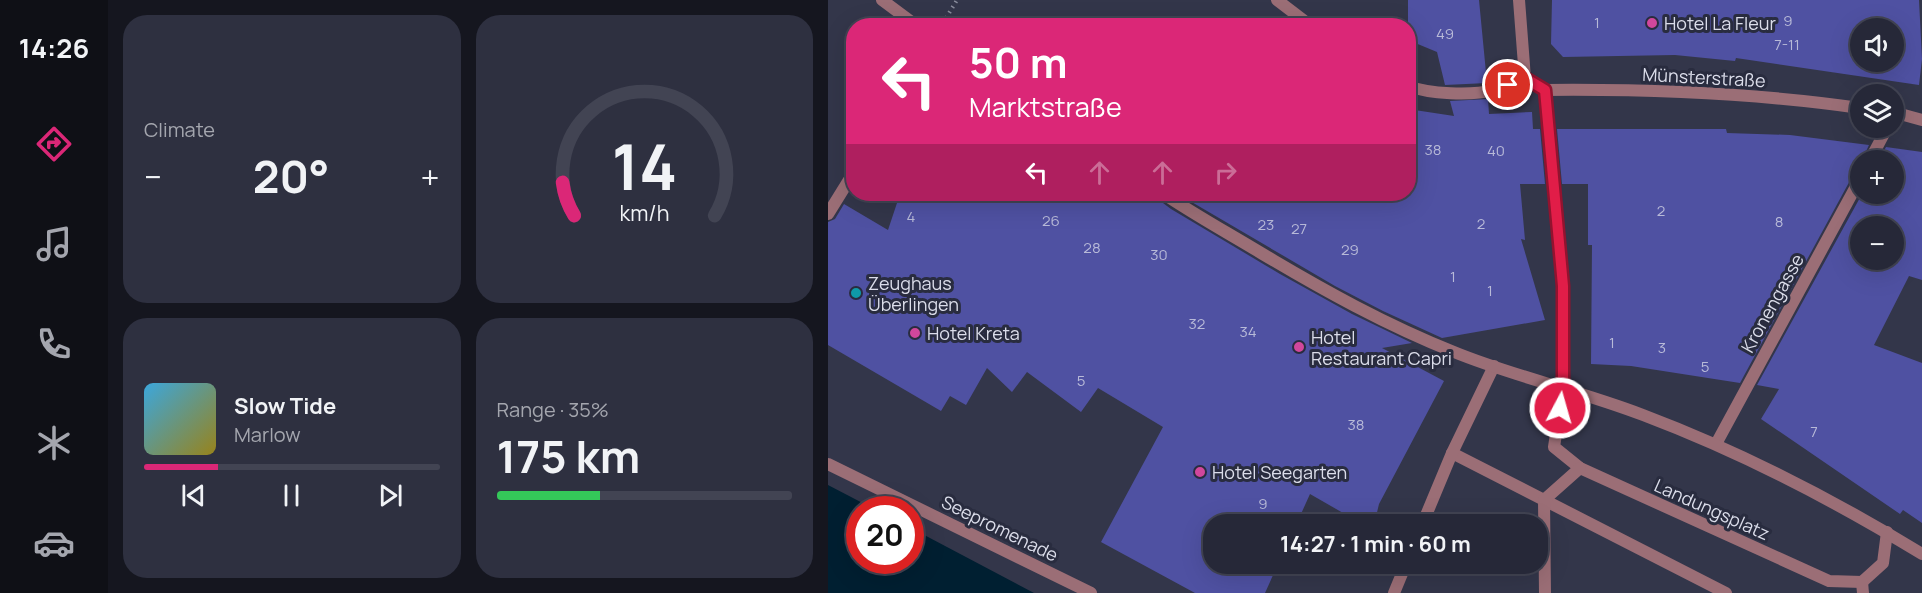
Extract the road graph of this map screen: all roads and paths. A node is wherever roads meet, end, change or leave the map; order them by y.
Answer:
1 (882, 0) edge
2 (957, 0) edge
3 (1277, 0) edge
4 (1519, 0) edge
5 (906, 18) edge
6 (946, 18) edge
7 (1301, 18) edge
8 (1525, 78) junction
9 (1416, 89) edge
10 (1545, 90) junction
11 (1850, 107) edge
12 (1904, 116) edge
13 (1922, 120) edge
14 (846, 185) edge
15 (1850, 197) edge
16 (1176, 201) edge
17 (828, 214) edge
18 (1494, 366) junction
19 (1563, 388) junction
20 (1716, 444) junction
21 (1452, 453) junction
22 (828, 464) edge
23 (1580, 468) junction
24 (1544, 500) junction
25 (1427, 514) edge
26 (1887, 532) junction
27 (1922, 554) edge
28 (1402, 574) edge
29 (1863, 588) edge
30 (1091, 593) edge
31 (1394, 593) edge
32 (1545, 593) edge
33 (1726, 593) edge

1 - 5 street
2 - 6 path
3 - 7 street
4 - 8 street
8 - 9 street
8 - 10 street
10 - 11 street, Münsterstraße
10 - 19 street
12 - 13 street
14 - 17 street
15 - 20 street, Kronengasse
16 - 18 street
18 - 19 street
18 - 21 street
19 - 20 street
19 - 23 street, Landungsplatz
20 - 26 street
21 - 24 street
21 - 25 street
22 - 30 street, Seepromenade
23 - 24 street
23 - 29 street, Landungsplatz
24 - 32 street
24 - 33 street
26 - 27 street
26 - 29 street, Landungsplatz
28 - 31 street

